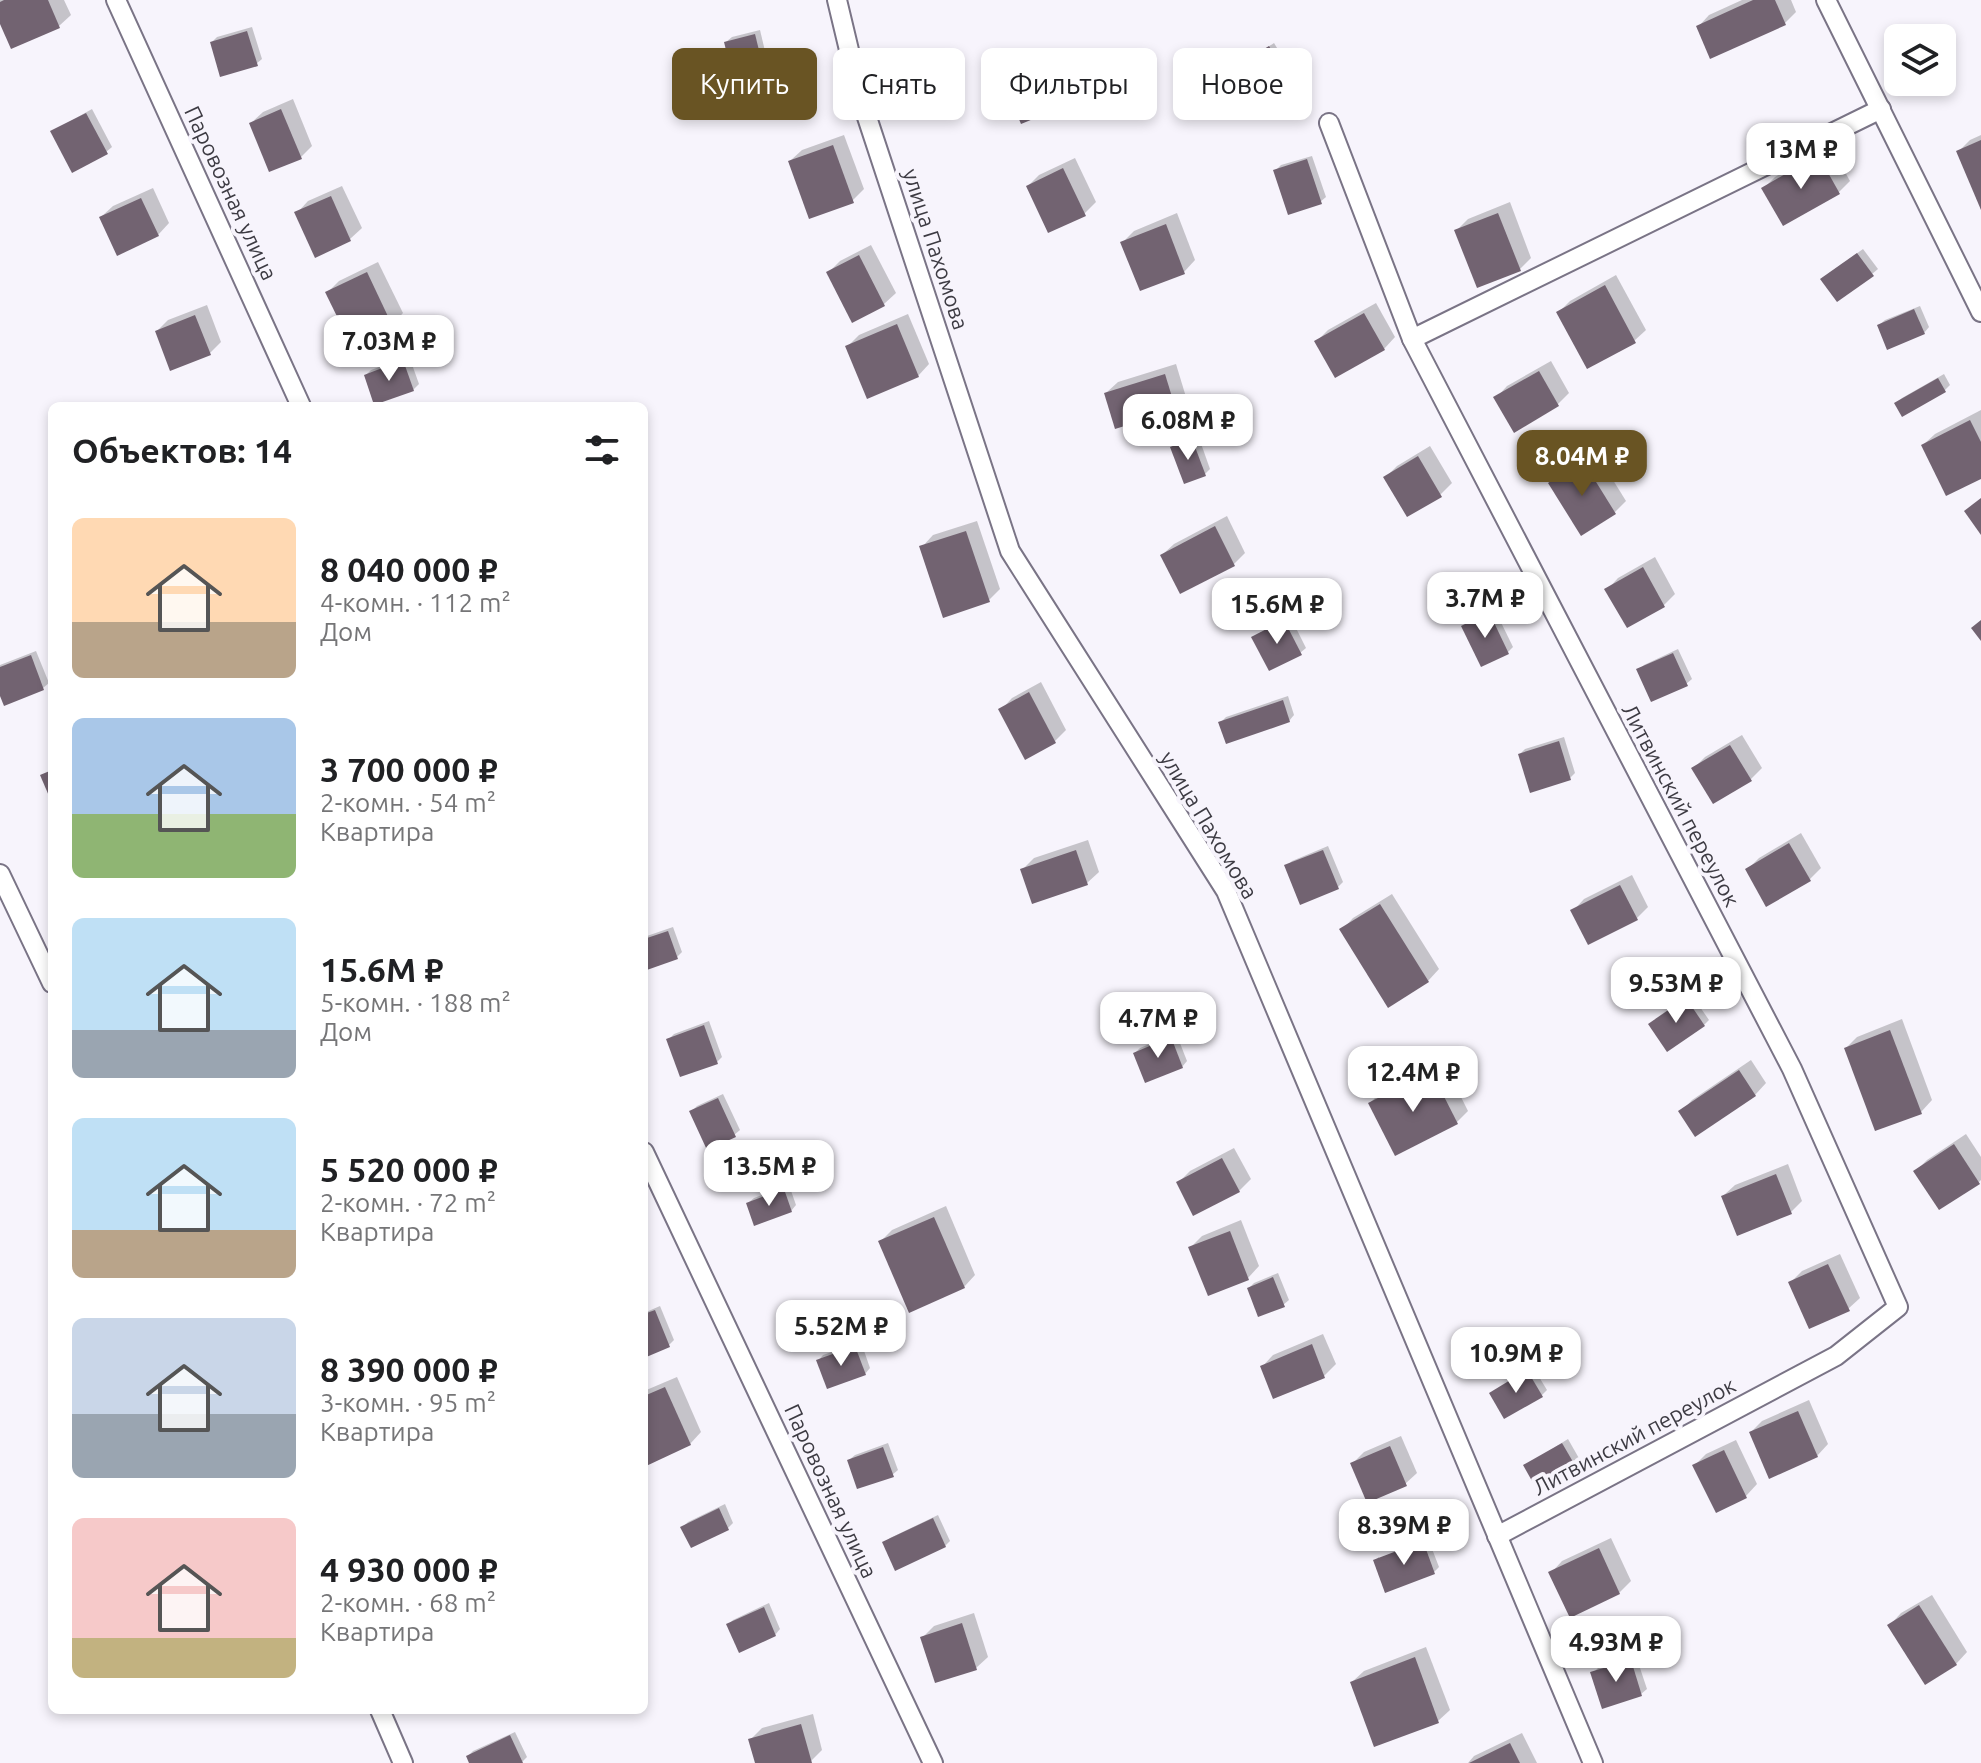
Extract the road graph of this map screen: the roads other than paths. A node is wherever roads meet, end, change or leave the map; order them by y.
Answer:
1 (116, 0) edge
2 (837, 0) edge
3 (1826, 0) edge
4 (1881, 109) junction
5 (1329, 123) dead end
6 (1981, 312) edge
7 (1412, 339) junction
8 (299, 402) edge
9 (0, 874) edge
10 (48, 975) edge
11 (648, 1160) edge
12 (1497, 1536) junction
13 (382, 1714) edge
14 (403, 1763) edge
15 (933, 1763) edge
16 (1593, 1763) edge

1 - 8 lane, Паровозная улица
2 - 12 lane, улица Пахомова
3 - 4 lane
4 - 6 lane
4 - 7 lane
5 - 7 lane, Литвинский переулок
7 - 12 lane, Литвинский переулок
9 - 10 lane
11 - 15 lane, Паровозная улица
12 - 16 lane, улица Пахомова
13 - 14 lane

